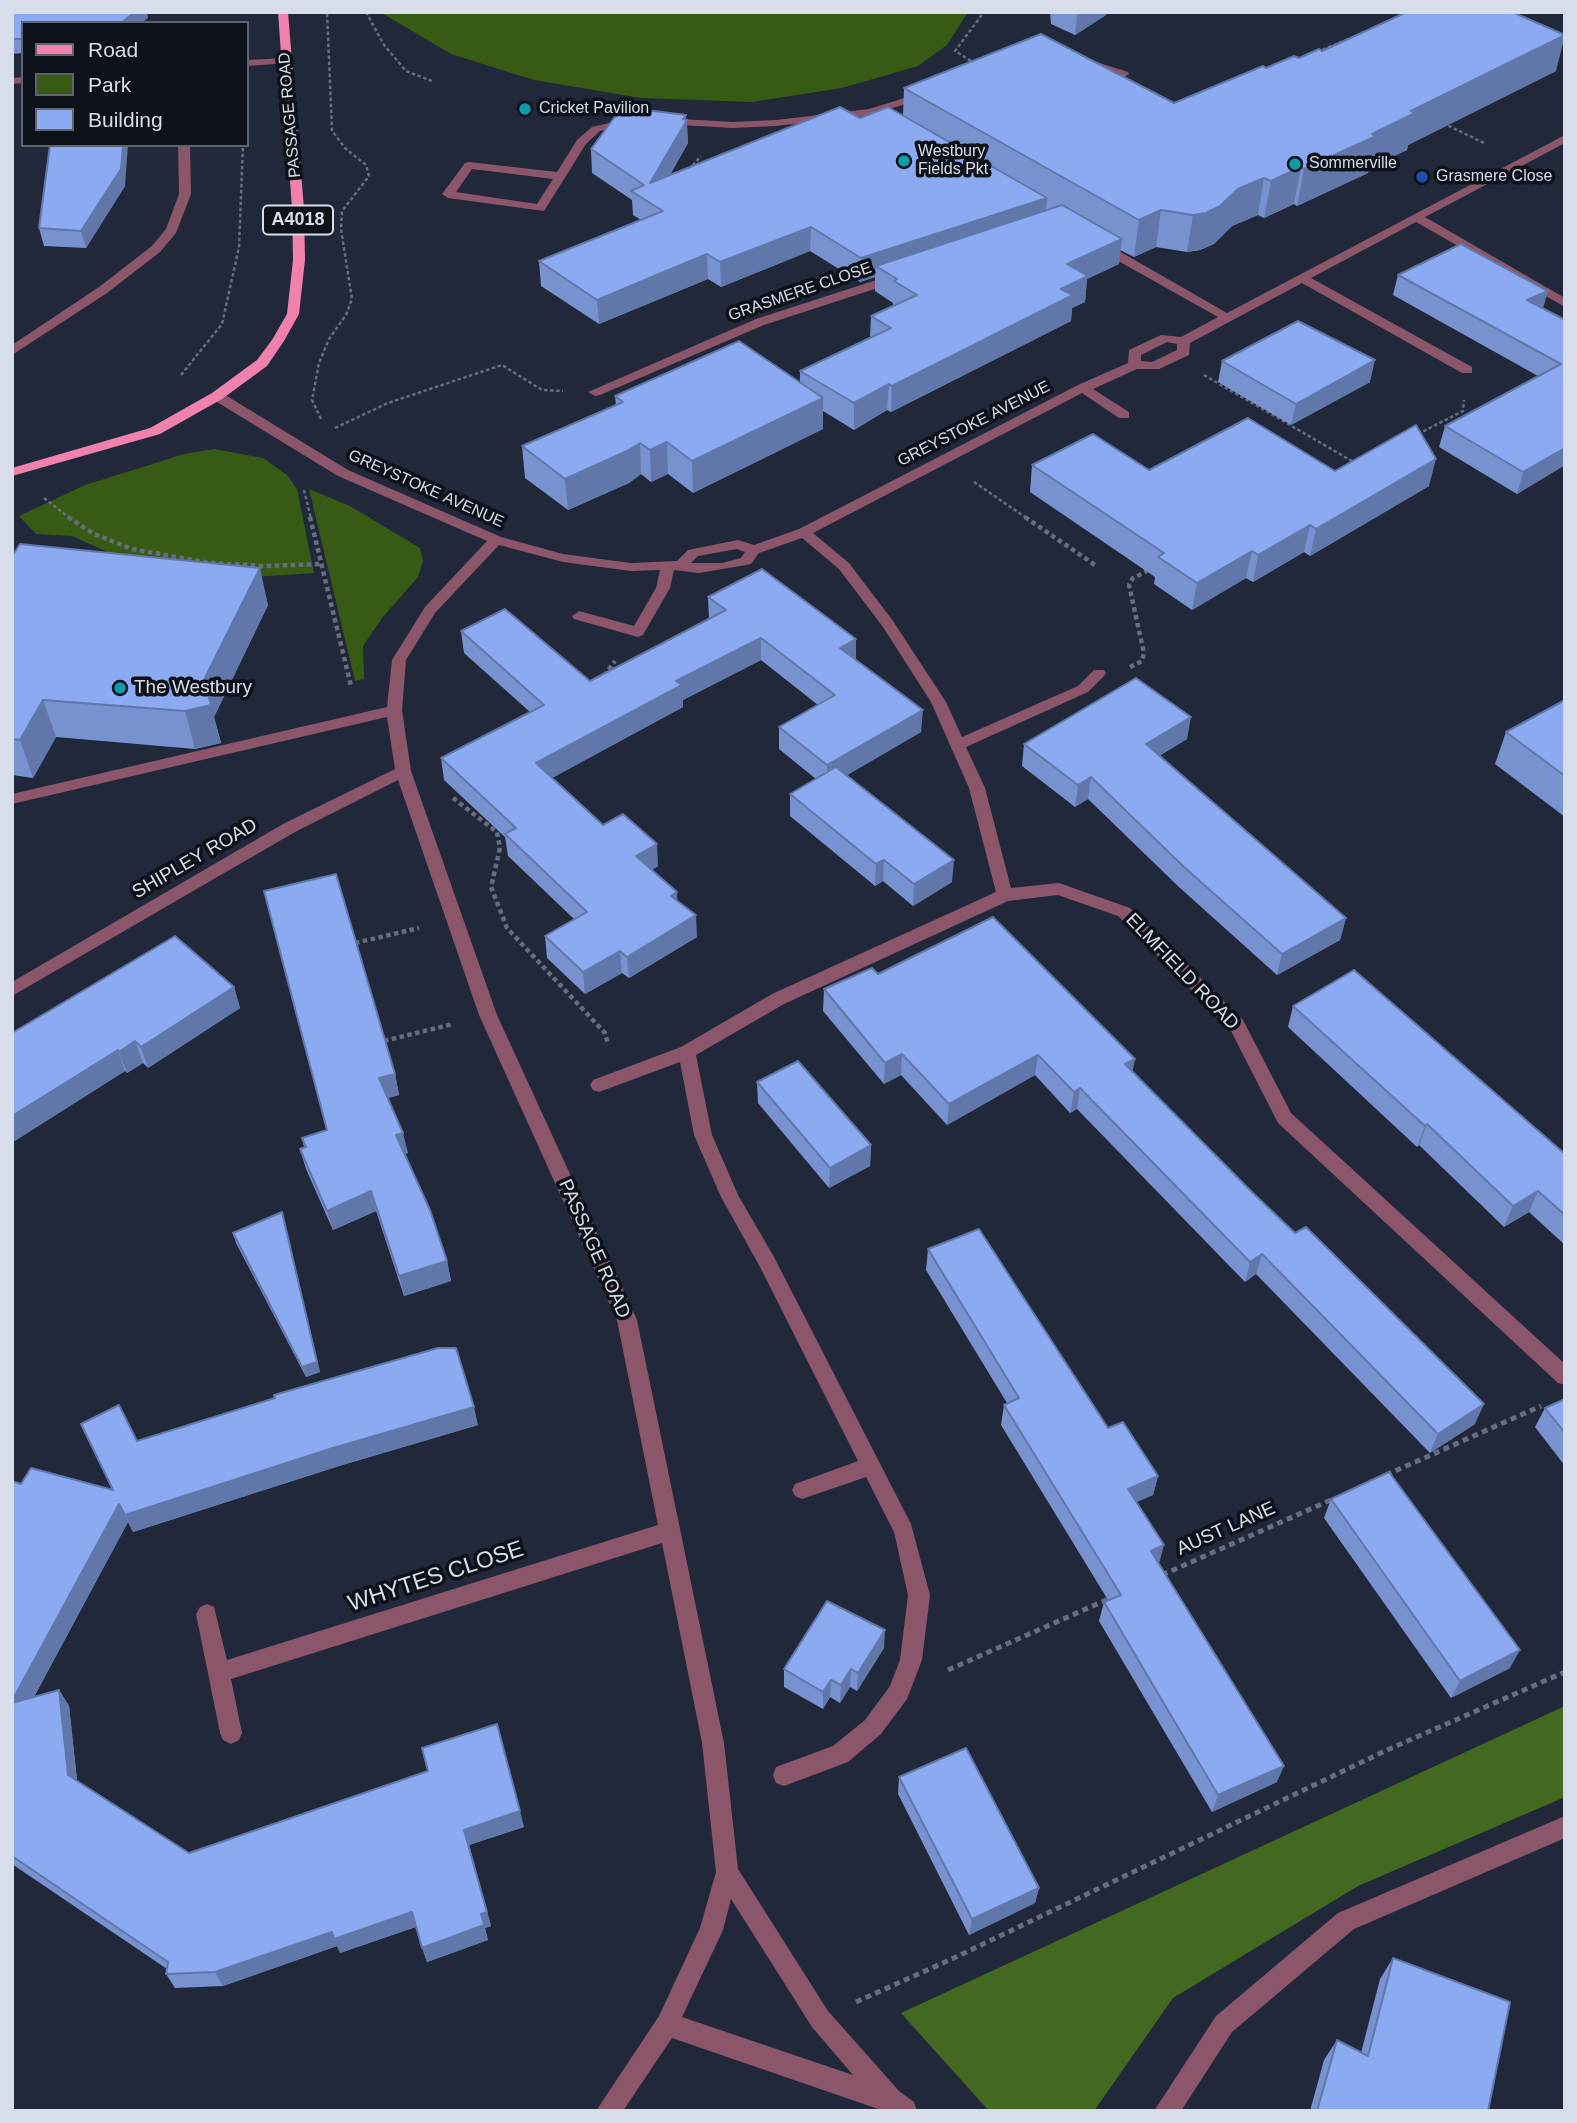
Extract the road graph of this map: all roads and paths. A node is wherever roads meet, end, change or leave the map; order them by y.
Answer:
1 (282, 12) edge
2 (366, 12) edge
3 (984, 12) edge
4 (1353, 37) edge
5 (1317, 52) edge
6 (1076, 60) edge
7 (285, 61) junction
8 (248, 63) edge
9 (985, 70) joint
10 (1124, 74) edge
11 (432, 81) dead end
12 (644, 119) edge
13 (657, 120) edge
14 (1437, 120) edge
15 (1565, 138) edge
16 (184, 147) edge
17 (243, 147) edge
18 (706, 154) dead end
19 (1521, 161) junction
20 (561, 176) junction
21 (705, 176) edge
22 (1417, 217) junction
23 (1085, 237) edge
24 (902, 275) edge
25 (1302, 278) junction
26 (1565, 303) edge
27 (1226, 317) junction
28 (1183, 341) junction
29 (12, 351) edge
30 (1174, 357) junction
31 (1135, 365) junction
32 (1467, 370) joint
33 (175, 381) dead end
34 (1083, 388) junction
35 (594, 392) joint
36 (217, 396) junction
37 (1124, 415) dead end
38 (328, 432) dead end
39 (1416, 435) edge
40 (299, 448) junction
41 (942, 461) junction
42 (1346, 470) edge
43 (14, 472) edge
44 (804, 533) junction
45 (496, 540) junction
46 (321, 564) junction
47 (674, 565) junction
48 (1095, 565) dead end
49 (1158, 565) edge
50 (579, 616) dead end
51 (638, 632) junction
52 (1136, 666) dead end
53 (1099, 673) dead end
54 (602, 679) edge
55 (394, 710) junction
56 (361, 718) junction
57 (958, 745) junction
58 (405, 777) junction
59 (12, 799) edge
60 (1005, 895) junction
61 (386, 936) dead end
62 (355, 943) edge
63 (12, 990) edge
64 (419, 1033) dead end
65 (384, 1041) edge
66 (687, 1052) junction
67 (620, 1077) junction
68 (599, 1085) dead end
69 (1565, 1377) edge
70 (1552, 1401) dead end
71 (871, 1466) junction
72 (1376, 1479) edge
73 (802, 1490) dead end
74 (1339, 1496) edge
75 (669, 1531) junction
76 (1150, 1580) edge
77 (1125, 1591) edge
78 (207, 1615) dead end
79 (1565, 1672) edge
80 (219, 1673) junction
81 (899, 1692) junction
82 (231, 1733) dead end
83 (784, 1775) dead end
84 (1565, 1827) edge
85 (727, 1872) junction
86 (820, 2019) junction
87 (667, 2024) junction
88 (898, 2105) edge
89 (608, 2111) edge
90 (1166, 2111) edge

1 - 7 main road, PASSAGE ROAD / A4018
2 - 11 path
3 - 9 path
4 - 5 path
6 - 10 street
7 - 8 street
7 - 36 main road, PASSAGE ROAD / A4018
9 - 13 street
12 - 20 street
14 - 19 path
15 - 19 street, GREYSTOKE AVENUE
16 - 29 street
17 - 33 path
18 - 21 path
19 - 22 street, GREYSTOKE AVENUE
20 - 20 street
22 - 25 street, GREYSTOKE AVENUE
22 - 26 street
23 - 27 street
24 - 35 street, GRASMERE CLOSE
25 - 27 street, GREYSTOKE AVENUE
25 - 32 street
27 - 28 street, GREYSTOKE AVENUE
28 - 30 street
28 - 31 street, GREYSTOKE AVENUE
30 - 31 street, GREYSTOKE AVENUE
30 - 42 path
31 - 34 street, GREYSTOKE AVENUE
32 - 39 path
34 - 37 street
34 - 41 street, GREYSTOKE AVENUE
35 - 38 path
36 - 40 street, GREYSTOKE AVENUE
36 - 43 main road, A4018
40 - 45 street, GREYSTOKE AVENUE
40 - 46 path
41 - 44 street, GREYSTOKE AVENUE
41 - 48 path
43 - 46 path
44 - 47 street, GREYSTOKE AVENUE
44 - 57 street
45 - 47 street, GREYSTOKE AVENUE
45 - 55 street, PASSAGE ROAD
46 - 56 path
47 - 51 street
49 - 52 path
50 - 51 street
51 - 54 path
53 - 57 street
55 - 56 street
55 - 58 street, PASSAGE ROAD
56 - 59 street
57 - 60 street
58 - 63 street, SHIPLEY ROAD
58 - 67 path
58 - 75 street, PASSAGE ROAD
60 - 66 street, ELMFIELD ROAD
60 - 69 street, ELMFIELD ROAD
61 - 62 path
64 - 65 path
66 - 67 street, ELMFIELD ROAD
66 - 71 street
67 - 68 street, ELMFIELD ROAD
70 - 72 path
71 - 73 street
71 - 81 street
74 - 76 path, AUST LANE
75 - 80 street, WHYTES CLOSE
75 - 85 street, PASSAGE ROAD
77 - 81 path
78 - 80 street
79 - 86 path
80 - 82 street
81 - 83 street
84 - 90 street
85 - 86 street
85 - 87 street, PASSAGE ROAD
86 - 88 street
87 - 88 street
87 - 89 street, PASSAGE ROAD

